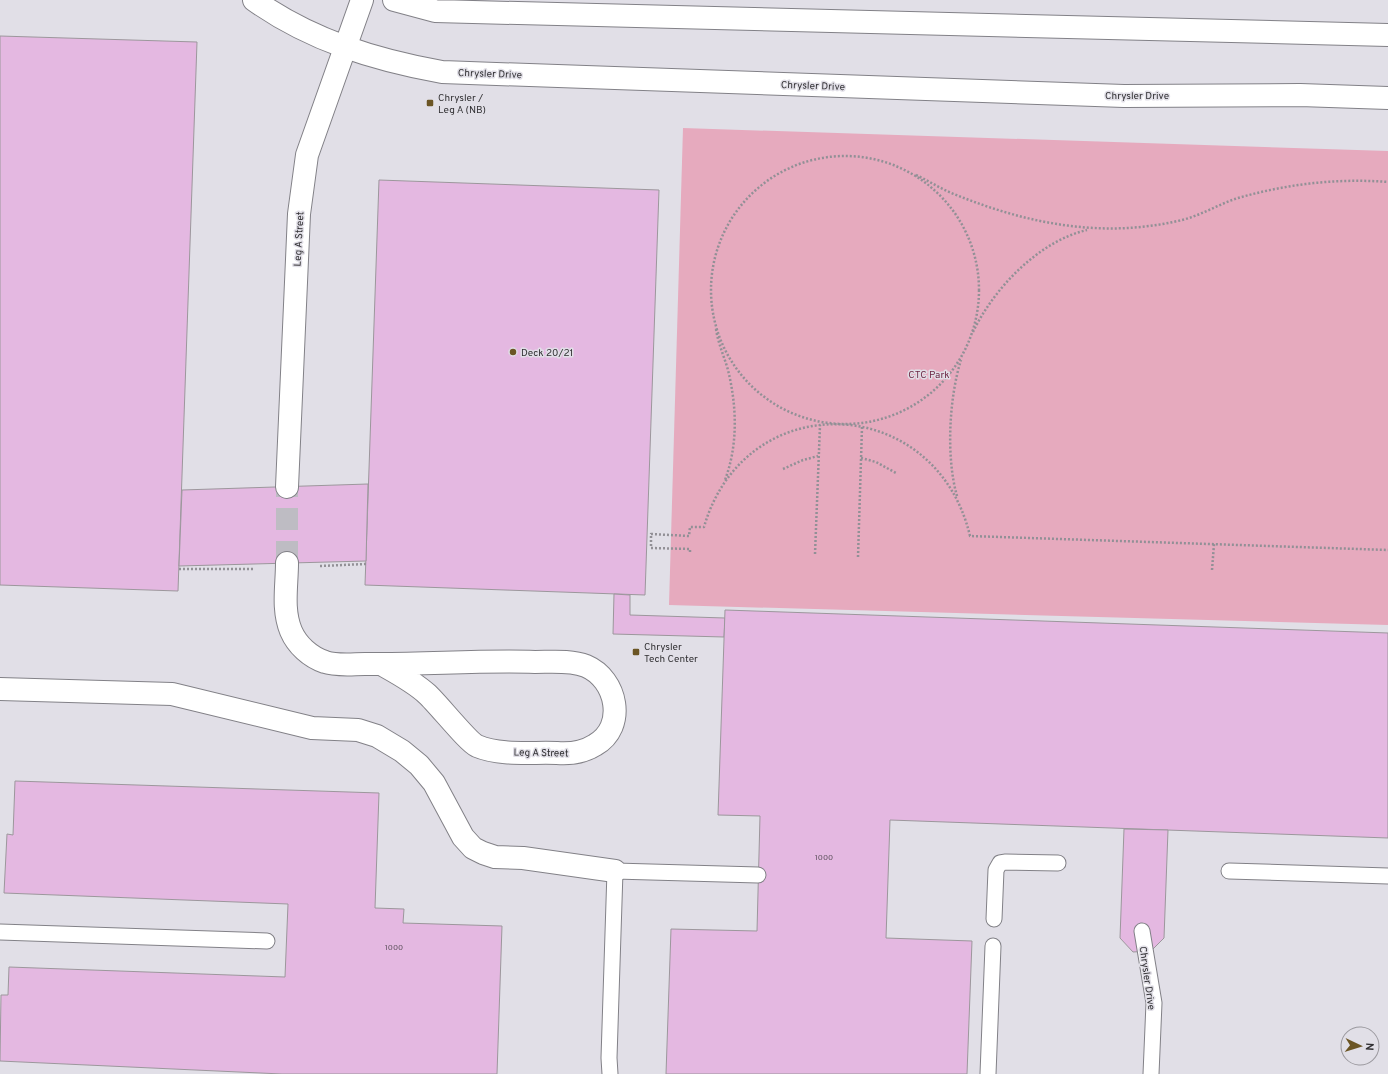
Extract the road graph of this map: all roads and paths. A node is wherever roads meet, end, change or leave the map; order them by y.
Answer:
1 (254, 0) edge
2 (362, 0) edge
3 (394, 0) edge
4 (1388, 35) edge
5 (345, 48) junction
6 (1388, 98) edge
7 (908, 172) junction
8 (1388, 182) edge
9 (1101, 228) junction
10 (714, 314) junction
11 (966, 346) junction
12 (841, 424) junction
13 (820, 425) junction
14 (862, 427) junction
15 (818, 456) junction
16 (861, 458) junction
17 (782, 469) dead end
18 (896, 473) dead end
19 (287, 487) tunnel mouth
20 (720, 490) junction
21 (960, 504) junction
22 (1214, 544) junction
23 (1388, 550) edge
24 (690, 552) dead end
25 (815, 554) dead end
26 (858, 557) dead end
27 (287, 563) tunnel mouth
28 (366, 564) dead end
29 (320, 566) dead end
30 (179, 569) dead end
31 (253, 569) dead end
32 (1212, 570) dead end
33 (382, 664) junction
34 (0, 689) edge
35 (1058, 863) dead end
36 (1229, 871) dead end
37 (615, 872) junction
38 (758, 875) dead end
39 (1388, 876) edge
40 (994, 919) dead end
41 (1142, 931) dead end
42 (0, 932) edge
43 (267, 941) dead end
44 (993, 946) dead end
45 (610, 1074) edge
46 (988, 1074) edge
47 (1151, 1074) edge

1 - 5 street, Chrysler Drive
2 - 5 street, Leg A Street
3 - 4 street
5 - 6 street, Chrysler Drive
5 - 19 street, Leg A Street
7 - 9 path
7 - 10 path
7 - 11 path
8 - 9 path
9 - 11 path
10 - 12 path
10 - 20 path
11 - 12 path
11 - 21 path
12 - 13 path
12 - 14 path
13 - 15 path
13 - 20 path
14 - 16 path
14 - 21 path
15 - 17 path
15 - 25 path
16 - 18 path
16 - 26 path
20 - 24 path
21 - 22 path
22 - 23 path
22 - 32 path
27 - 33 street, Leg A Street
28 - 29 path
30 - 31 path
33 - 33 street, Leg A Street
34 - 37 street
35 - 40 lane
36 - 39 lane
37 - 38 lane
37 - 45 lane
41 - 47 lane, Chrysler Drive
42 - 43 lane
44 - 46 lane

